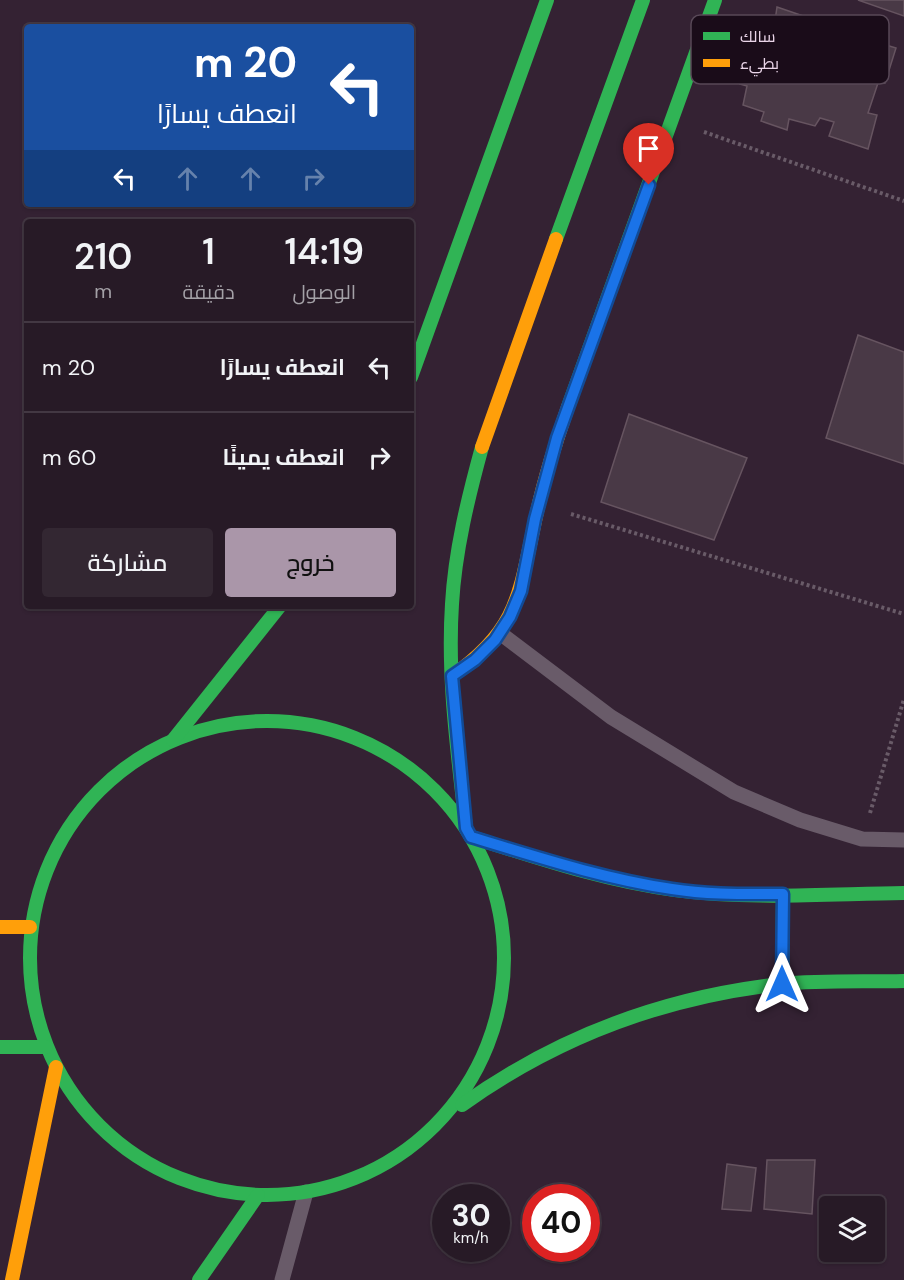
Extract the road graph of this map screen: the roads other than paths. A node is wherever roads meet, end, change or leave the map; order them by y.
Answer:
1 (547, 0) edge
2 (643, 0) edge
3 (715, 0) edge
4 (710, 15) edge
5 (691, 68) edge
6 (414, 369) edge
7 (278, 609) edge
8 (500, 633) junction
9 (452, 676) junction
10 (173, 740) junction
11 (468, 832) junction
12 (904, 840) edge
13 (904, 893) edge
14 (783, 894) junction
15 (0, 927) edge
16 (30, 927) junction
17 (904, 981) edge
18 (782, 984) junction
19 (0, 1047) edge
20 (46, 1047) junction
21 (56, 1067) junction
22 (434, 1127) junction
23 (306, 1192) junction
24 (258, 1195) junction
25 (12, 1280) edge
26 (199, 1280) edge
27 (282, 1280) edge

1 - 6 main road
2 - 9 main road
3 - 4 main road
5 - 8 main road
7 - 10 main road
8 - 9 main road
8 - 12 lane
9 - 11 main road
10 - 11 main road
10 - 16 main road
11 - 14 main road
11 - 22 main road
13 - 14 main road
14 - 18 main road
15 - 16 main road
16 - 20 main road
17 - 18 main road
18 - 22 main road
19 - 20 main road
20 - 21 main road
21 - 24 main road
21 - 25 main road
22 - 23 main road
23 - 24 main road
23 - 27 lane
24 - 26 main road

